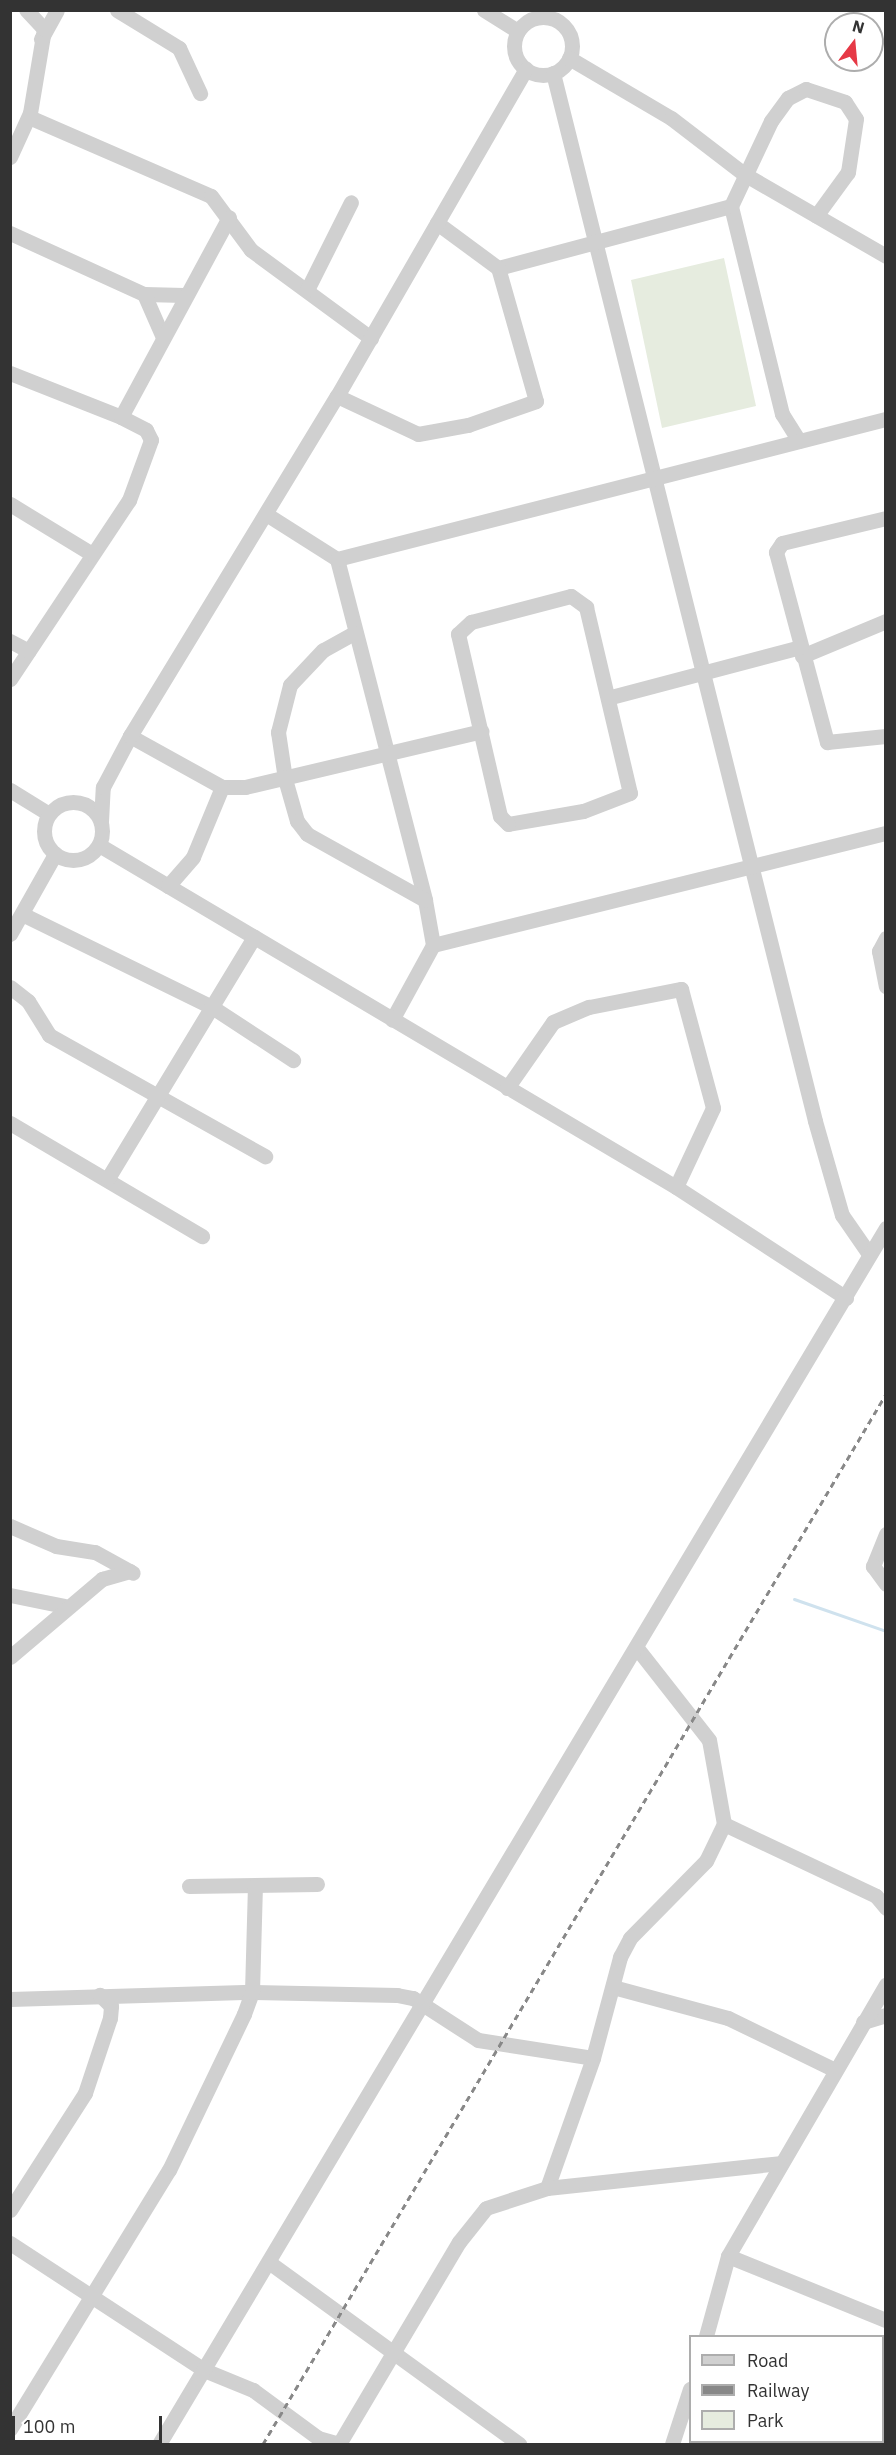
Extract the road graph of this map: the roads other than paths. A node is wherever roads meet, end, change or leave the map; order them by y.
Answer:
1 (26, 10) edge
2 (57, 10) edge
3 (117, 10) edge
4 (484, 10) edge
5 (563, 16) edge
6 (518, 31) junction
7 (41, 39) junction
8 (569, 58) junction
9 (526, 69) junction
10 (554, 73) junction
11 (200, 93) dead end
12 (29, 117) junction
13 (10, 157) edge
14 (744, 174) junction
15 (351, 202) dead end
16 (731, 206) junction
17 (816, 216) junction
18 (229, 217) junction
19 (437, 223) junction
20 (10, 233) edge
21 (592, 240) junction
22 (885, 256) edge
23 (498, 268) junction
24 (307, 290) junction
25 (144, 294) junction
26 (184, 295) junction
27 (162, 335) junction
28 (371, 338) junction
29 (10, 373) edge
30 (337, 396) junction
31 (121, 417) junction
32 (885, 419) edge
33 (799, 441) junction
34 (653, 477) junction
35 (10, 504) edge
36 (266, 514) junction
37 (885, 518) edge
38 (92, 554) junction
39 (338, 559) junction
40 (885, 621) edge
41 (354, 633) junction
42 (10, 641) edge
43 (29, 651) junction
44 (801, 652) junction
45 (701, 673) junction
46 (10, 679) edge
47 (611, 697) junction
48 (481, 731) junction
49 (129, 736) junction
50 (885, 736) edge
51 (386, 751) junction
52 (285, 779) junction
53 (103, 787) junction
54 (222, 787) junction
55 (10, 790) edge
56 (71, 802) junction
57 (49, 814) junction
58 (101, 821) junction
59 (885, 833) edge
60 (99, 845) junction
61 (55, 854) junction
62 (755, 865) junction
63 (168, 885) junction
64 (425, 900) junction
65 (22, 914) junction
66 (10, 934) edge
67 (255, 937) junction
68 (885, 939) edge
69 (433, 945) junction
70 (885, 986) edge
71 (10, 987) edge
72 (212, 1007) junction
73 (392, 1020) junction
74 (292, 1060) dead end
75 (507, 1088) junction
76 (159, 1095) junction
77 (10, 1123) edge
78 (265, 1156) dead end
79 (108, 1178) junction
80 (676, 1187) junction
81 (885, 1228) edge
82 (202, 1236) dead end
83 (869, 1254) junction
84 (846, 1298) junction
85 (10, 1526) edge
86 (885, 1534) edge
87 (885, 1584) edge
88 (10, 1595) edge
89 (64, 1606) junction
90 (636, 1647) junction
91 (10, 1657) edge
92 (724, 1824) junction
93 (317, 1884) dead end
94 (189, 1886) dead end
95 (255, 1886) junction
96 (885, 1908) edge
97 (885, 1985) edge
98 (613, 1987) junction
99 (252, 1992) junction
100 (100, 1995) junction
101 (10, 1999) edge
102 (423, 2009) junction
103 (885, 2015) edge
104 (863, 2022) junction
105 (593, 2058) junction
106 (835, 2070) junction
107 (780, 2163) junction
108 (547, 2188) junction
109 (10, 2210) edge
110 (10, 2243) edge
111 (728, 2256) junction
112 (270, 2263) junction
113 (91, 2292) junction
114 (885, 2320) edge
115 (707, 2335) edge
116 (396, 2351) junction
117 (204, 2370) junction
118 (689, 2392) edge
119 (10, 2429) edge
120 (159, 2445) edge
121 (339, 2445) edge
122 (519, 2445) edge
123 (672, 2445) edge

1 - 7 street
2 - 7 street
3 - 11 street
4 - 6 street
5 - 6 street
5 - 8 street
6 - 9 street
7 - 12 street
8 - 10 street
8 - 14 street
9 - 10 street
9 - 19 street
10 - 21 street
12 - 13 street
12 - 18 street
14 - 16 street
14 - 17 street
14 - 17 street
15 - 24 street
16 - 21 street
16 - 33 street
17 - 22 street
18 - 24 street
18 - 26 street
19 - 23 street
19 - 28 street
20 - 25 street
21 - 23 street
21 - 34 street
23 - 30 street
24 - 28 street
25 - 26 street
25 - 27 street
26 - 27 street
27 - 31 street
28 - 30 street
29 - 31 street
30 - 36 street
31 - 38 street
32 - 33 street
33 - 34 street
34 - 39 street
34 - 45 street
35 - 38 street
36 - 39 street
36 - 49 street
37 - 44 street
38 - 43 street
39 - 41 street
40 - 44 street
41 - 51 street
41 - 52 street
42 - 43 street
43 - 46 street
44 - 45 street
44 - 50 street
45 - 47 street
45 - 62 street
47 - 48 street
47 - 48 street
48 - 51 street
49 - 53 street
49 - 54 street
51 - 52 street
51 - 64 street
52 - 54 street
52 - 64 street
53 - 56 street
53 - 58 street
54 - 63 street
55 - 57 street
56 - 57 street
56 - 58 street
57 - 61 street
58 - 60 street
59 - 62 street
60 - 61 street
60 - 63 street
61 - 65 street
62 - 69 street
62 - 83 street
63 - 67 street
64 - 69 street
65 - 66 street
65 - 72 street
67 - 72 street
67 - 73 street
68 - 70 street
69 - 73 street
71 - 76 street
72 - 74 street
72 - 76 street
73 - 75 street
75 - 80 street
75 - 80 street
76 - 78 street
76 - 79 street
77 - 79 street
79 - 82 street
80 - 84 street
81 - 83 street
83 - 84 street
84 - 90 street
85 - 89 street
86 - 87 street
88 - 89 street
89 - 91 street
90 - 92 street
90 - 102 street
92 - 96 street
92 - 98 street
93 - 95 street
94 - 95 street
95 - 99 street
97 - 104 street
98 - 105 street
98 - 106 street
99 - 100 street
99 - 102 street
99 - 113 street
100 - 101 street
100 - 109 street
102 - 105 street
102 - 112 street
103 - 104 street
104 - 106 street
105 - 108 street
106 - 107 street
107 - 108 street
107 - 111 street
108 - 116 street
110 - 113 street
111 - 114 street
111 - 115 street
112 - 116 street
112 - 117 street
113 - 117 street
113 - 119 street
116 - 121 street
116 - 122 street
117 - 120 street
117 - 121 street
118 - 123 street

